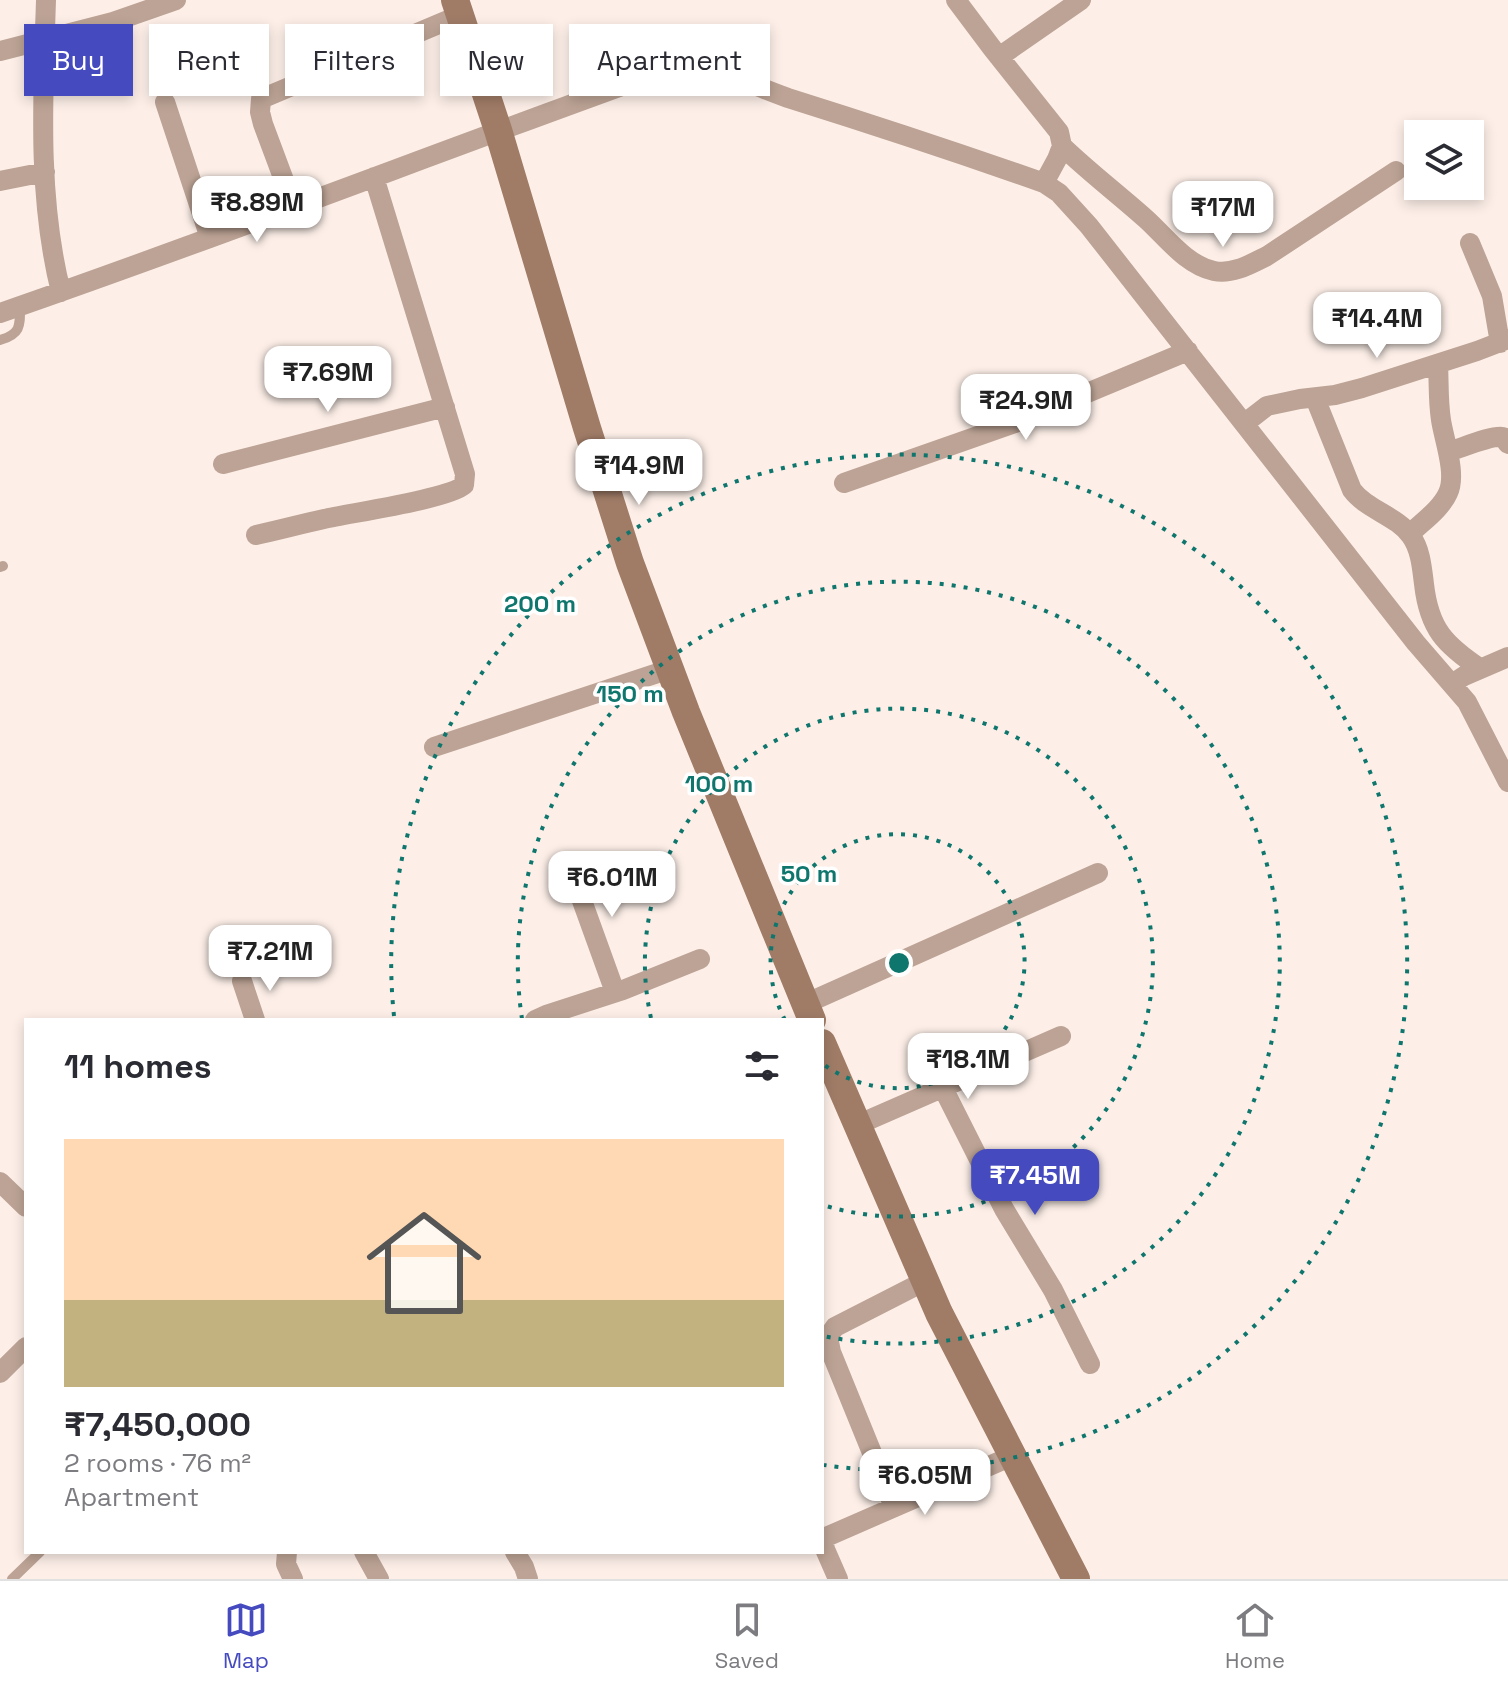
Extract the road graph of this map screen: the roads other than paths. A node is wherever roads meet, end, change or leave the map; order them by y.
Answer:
1 (46, 0) edge
2 (176, 0) edge
3 (956, 0) edge
4 (1081, 0) edge
5 (457, 8) edge
6 (45, 24) edge
7 (105, 24) edge
8 (24, 45) edge
9 (0, 51) edge
10 (999, 57) junction
11 (44, 96) edge
12 (165, 102) dead end
13 (498, 130) junction
14 (1062, 146) junction
15 (1396, 171) dead end
16 (45, 172) junction
17 (374, 177) junction
18 (0, 181) edge
19 (1044, 183) junction
20 (294, 207) junction
21 (210, 238) junction
22 (1470, 243) dead end
23 (61, 292) junction
24 (20, 306) junction
25 (0, 313) edge
26 (0, 340) edge
27 (1504, 341) edge
28 (1188, 351) junction
29 (1438, 364) junction
30 (1315, 398) junction
31 (445, 407) junction
32 (1252, 417) junction
33 (1508, 444) edge
34 (1448, 452) junction
35 (223, 464) dead end
36 (844, 483) dead end
37 (1410, 534) junction
38 (256, 535) dead end
39 (1508, 657) edge
40 (670, 669) junction
41 (1463, 678) junction
42 (434, 747) dead end
43 (1508, 782) edge
44 (568, 862) dead end
45 (1098, 873) dead end
46 (700, 959) dead end
47 (242, 981) dead end
48 (615, 992) junction
49 (806, 1015) edge
50 (254, 1018) edge
51 (541, 1018) edge
52 (1061, 1036) dead end
53 (824, 1048) edge
54 (943, 1088) junction
55 (857, 1125) junction
56 (0, 1182) edge
57 (24, 1205) edge
58 (925, 1281) junction
59 (24, 1349) edge
60 (1090, 1364) dead end
61 (0, 1373) edge
62 (1012, 1456) junction
63 (894, 1507) junction
64 (38, 1554) edge
65 (287, 1554) edge
66 (365, 1554) edge
67 (516, 1554) edge
68 (12, 1579) edge
69 (293, 1579) edge
70 (379, 1579) edge
71 (528, 1579) edge
72 (838, 1579) edge
73 (1076, 1579) edge

1 - 6 street
2 - 7 street
3 - 10 street
4 - 10 street
5 - 13 main road
5 - 20 street
8 - 9 street
10 - 14 street
11 - 16 street
12 - 21 street
13 - 17 street
13 - 19 street
13 - 40 main road
14 - 15 street
14 - 19 street
16 - 18 street
16 - 23 street
17 - 20 street
17 - 31 street
19 - 28 street
20 - 21 street
21 - 23 street
22 - 27 street
23 - 24 street
24 - 25 street
24 - 26 lane
27 - 29 street
28 - 32 street
28 - 36 street
29 - 30 street
29 - 34 street
30 - 32 street
30 - 37 street
31 - 35 street
31 - 38 street
32 - 41 street
33 - 34 street
34 - 37 street
37 - 41 street
39 - 41 street
40 - 42 street
40 - 49 main road
41 - 43 street
44 - 48 street
45 - 49 street
46 - 48 street
47 - 50 street
48 - 51 street
52 - 54 street
53 - 55 main road
54 - 55 street
54 - 60 street
55 - 58 main road
56 - 57 street
58 - 62 main road
58 - 63 street
59 - 61 street
62 - 63 street
62 - 73 main road
63 - 72 street
64 - 68 lane
65 - 69 street
66 - 70 street
67 - 71 street

